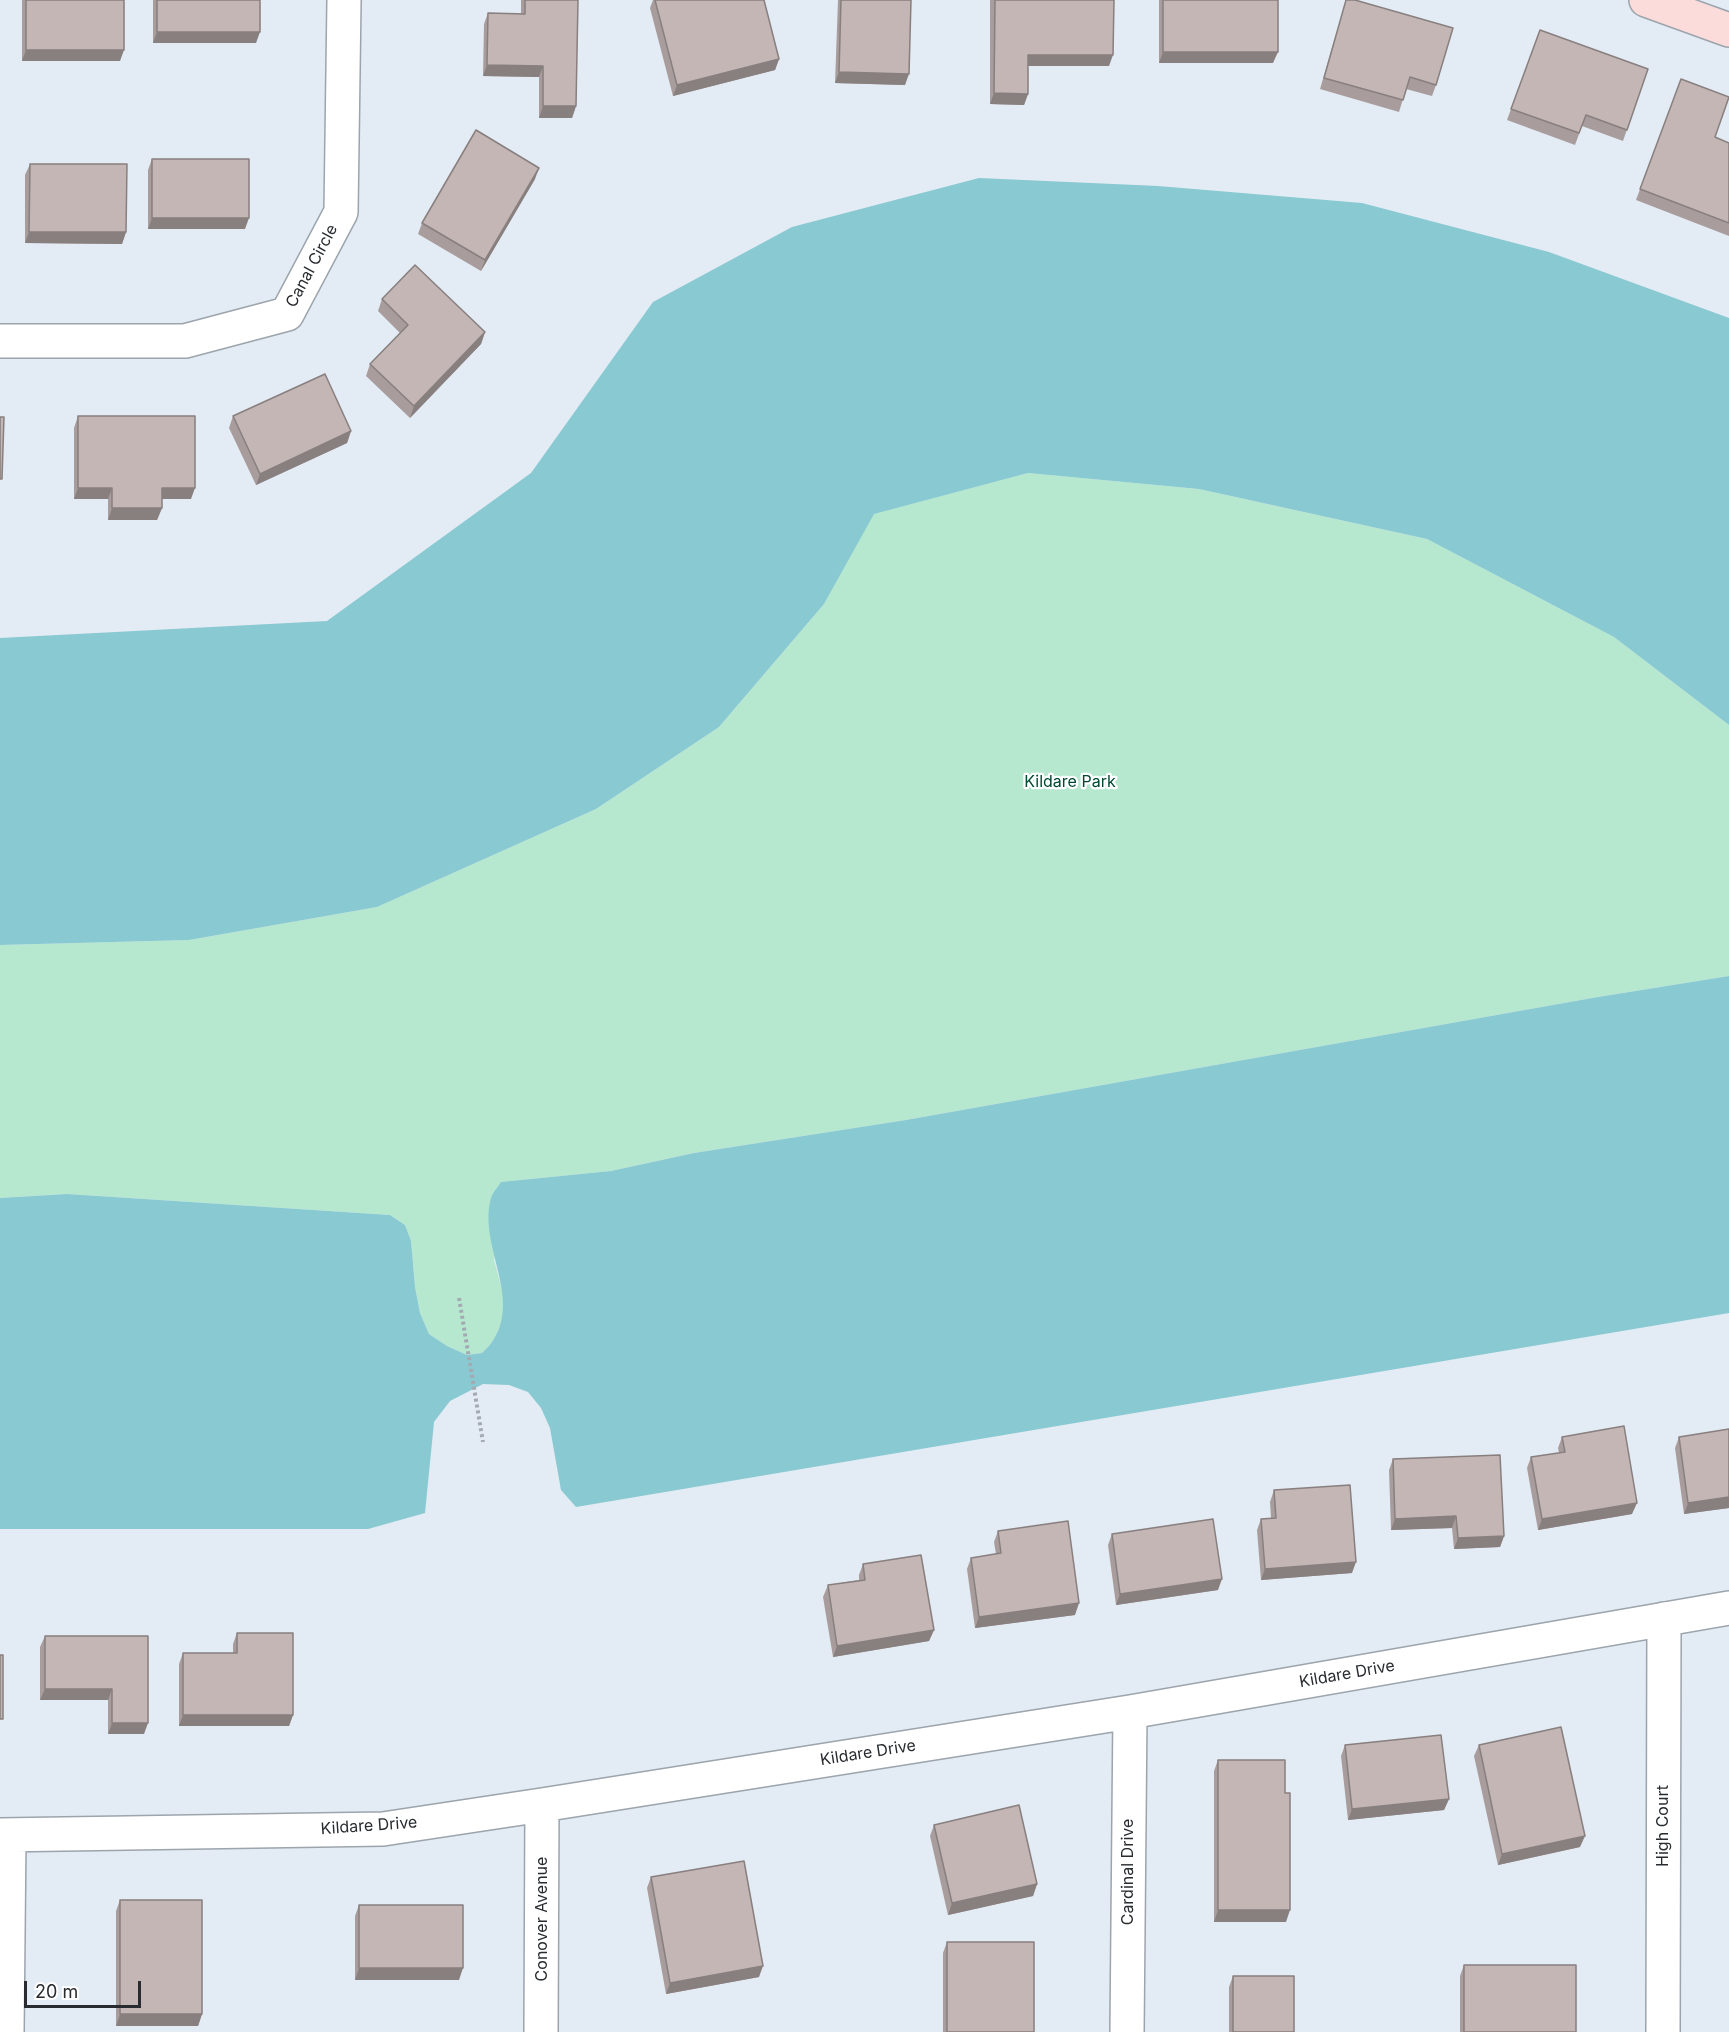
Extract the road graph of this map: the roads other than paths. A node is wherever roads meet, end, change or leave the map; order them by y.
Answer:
1 (344, 0) edge
2 (1646, 0) edge
3 (1729, 30) edge
4 (0, 341) edge
5 (1729, 1608) edge
6 (1664, 1619) junction
7 (1130, 1712) junction
8 (542, 1805) junction
9 (5, 1835) edge
10 (7, 2032) edge
11 (541, 2032) edge
12 (1127, 2032) edge
13 (1663, 2032) edge

1 - 4 street, Canal Circle
2 - 3 street
5 - 6 street, Kildare Drive
6 - 7 street, Kildare Drive
6 - 13 street, High Court
7 - 8 street, Kildare Drive
7 - 12 street, Cardinal Drive
8 - 9 street, Kildare Drive
8 - 11 street, Conover Avenue
9 - 10 street

